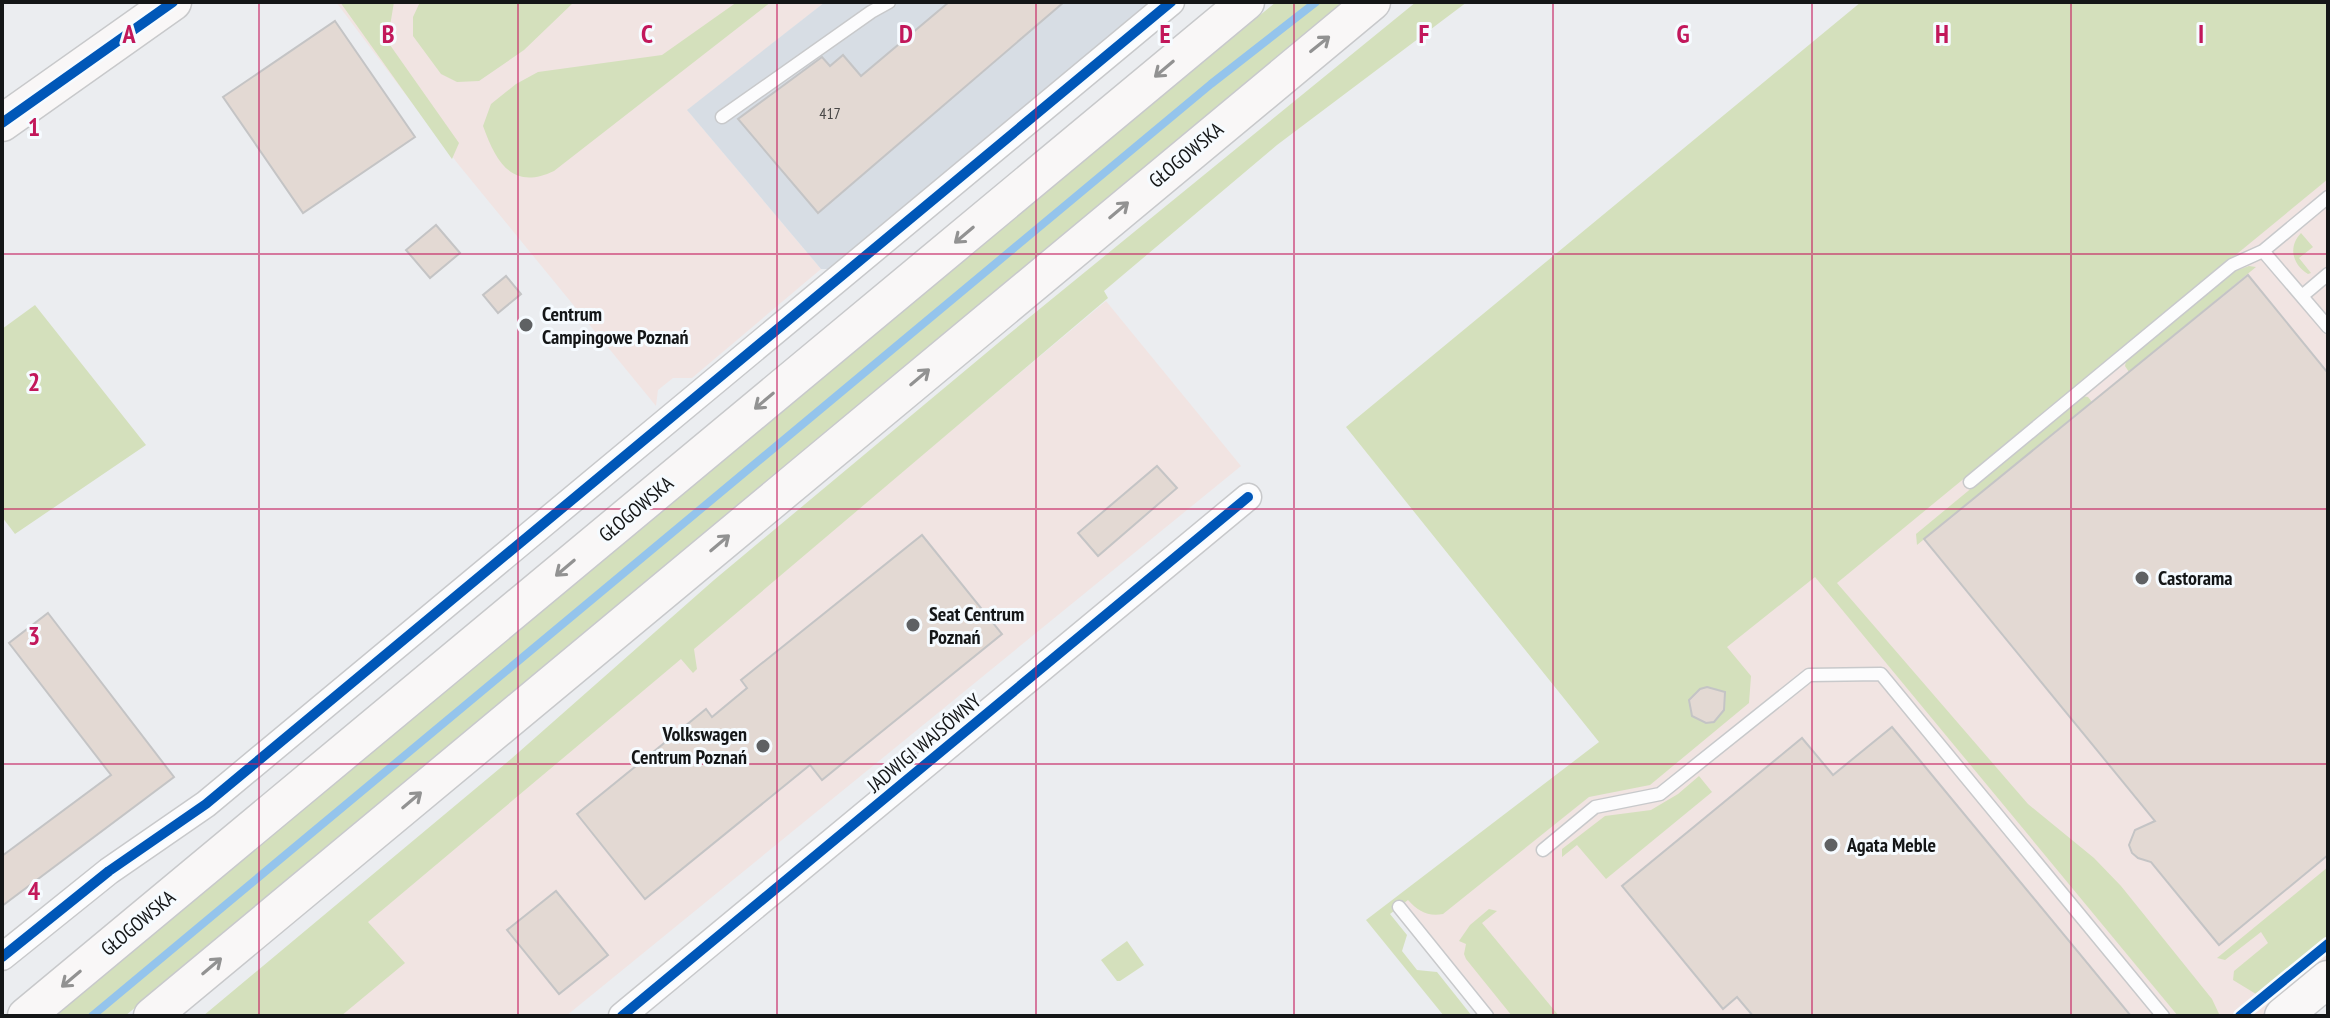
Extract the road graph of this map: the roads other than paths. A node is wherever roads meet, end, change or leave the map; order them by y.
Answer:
1 (173, 2) edge
2 (889, 2) edge
3 (1171, 2) edge
4 (1246, 2) edge
5 (1372, 2) edge
6 (722, 117) dead end
7 (2, 123) edge
8 (2328, 197) edge
9 (2263, 251) junction
10 (2328, 274) edge
11 (2302, 296) junction
12 (2328, 327) edge
13 (1970, 482) dead end
14 (1248, 497) dead end
15 (1543, 850) dead end
16 (1399, 907) dead end
17 (2, 957) edge
18 (2328, 979) edge
19 (26, 1016) edge
20 (152, 1016) edge
21 (622, 1016) edge
22 (1487, 1016) edge
23 (2163, 1016) edge
24 (2283, 1016) edge

1 - 7 main road
2 - 6 lane
3 - 17 street
4 -> 19 main road, GŁOGOWSKA
20 -> 5 main road, GŁOGOWSKA
8 - 9 lane
9 - 11 lane
9 - 13 lane
10 - 11 lane
11 - 12 lane
14 - 21 street, JADWIGI WAJSÓWNY
15 - 23 lane
16 - 22 lane
18 - 24 main road

